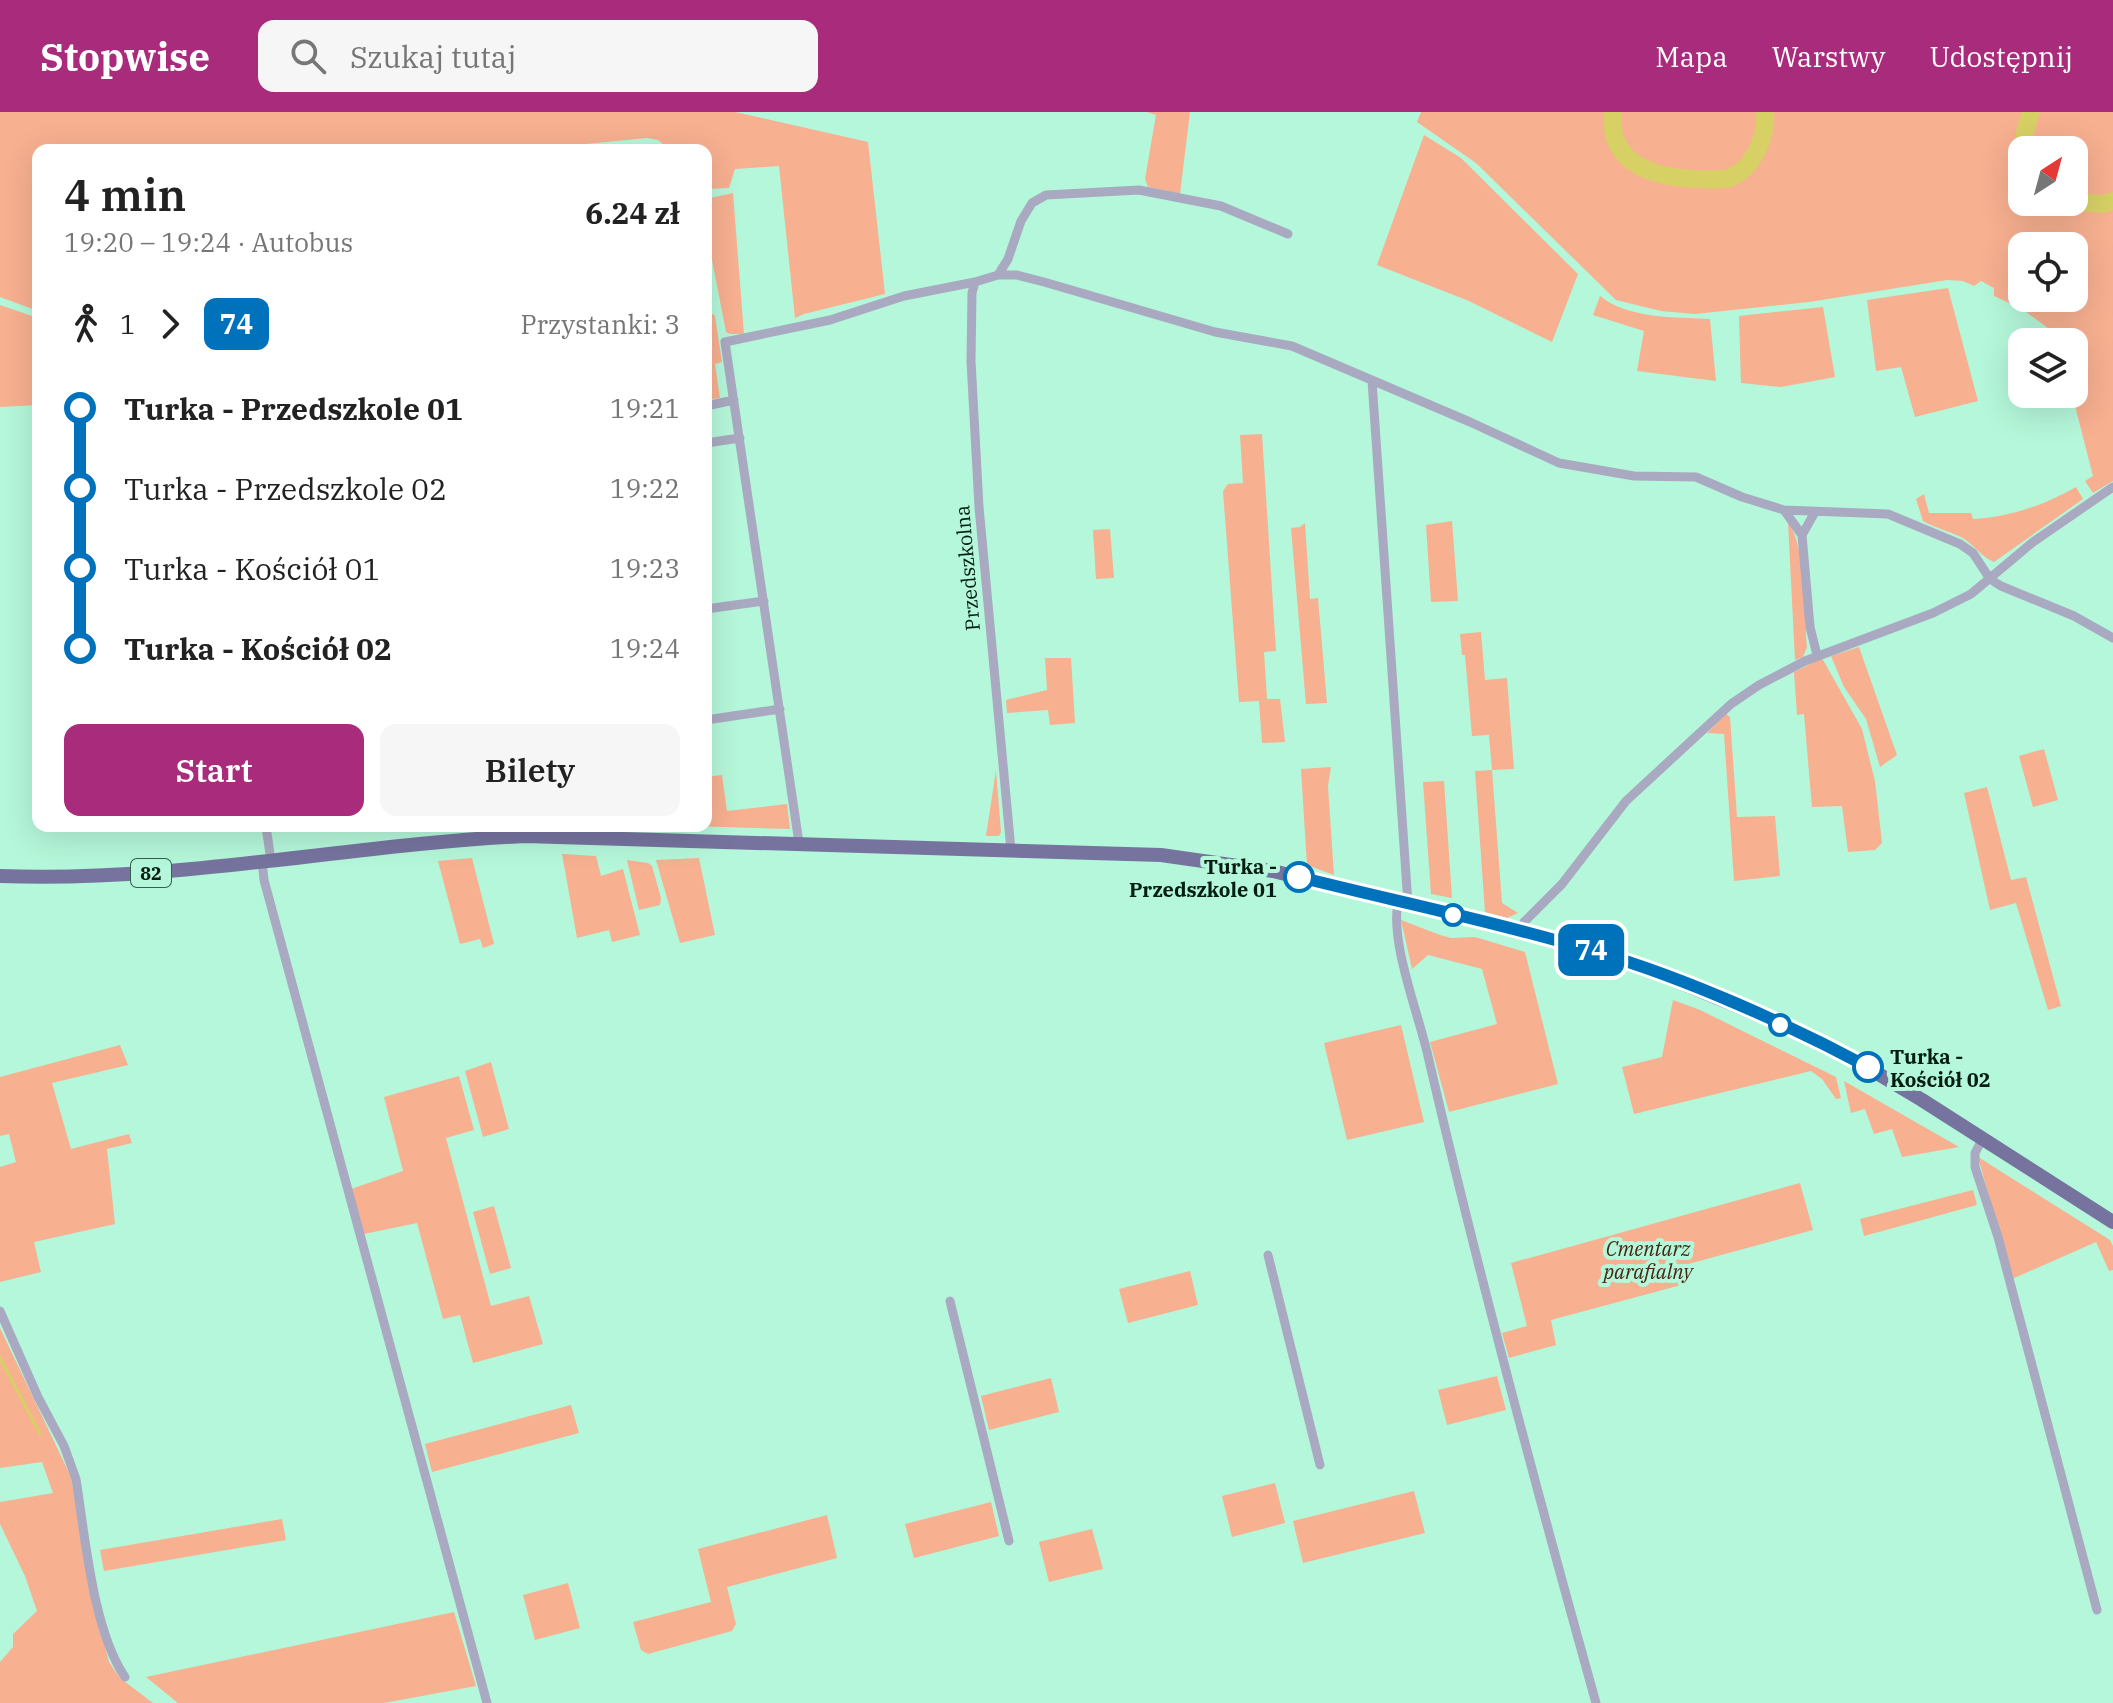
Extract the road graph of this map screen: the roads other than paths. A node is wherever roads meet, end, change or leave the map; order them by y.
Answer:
1 (1288, 234) dead end
2 (998, 275) junction
3 (975, 282) junction
4 (1372, 381) junction
5 (734, 400) junction
6 (712, 405) edge
7 (740, 438) junction
8 (712, 442) edge
9 (2113, 487) edge
10 (1784, 510) junction
11 (1815, 512) junction
12 (1802, 535) junction
13 (1990, 579) junction
14 (764, 601) junction
15 (712, 608) edge
16 (2113, 638) edge
17 (1817, 655) junction
18 (780, 709) junction
19 (712, 719) edge
20 (266, 832) edge
21 (653, 832) edge
22 (799, 843) junction
23 (1011, 850) junction
24 (266, 861) junction
25 (0, 876) edge
26 (1403, 903) junction
27 (1520, 932) junction
28 (1983, 1138) junction
29 (2113, 1222) edge
30 (1268, 1255) dead end
31 (950, 1301) dead end
32 (0, 1311) edge
33 (1320, 1465) dead end
34 (1009, 1541) dead end
35 (2097, 1610) dead end
36 (125, 1677) dead end
37 (487, 1703) edge
38 (1596, 1703) edge

1 - 2 street
2 - 3 street
2 - 4 street
3 - 5 street
3 - 23 street, Przedszkolna
4 - 10 street
4 - 26 street
5 - 6 street
5 - 7 street
7 - 8 street
7 - 14 street
9 - 13 street
10 - 11 street
10 - 12 street
11 - 12 street
11 - 13 street
12 - 17 street
13 - 16 street
13 - 17 street
14 - 15 street
14 - 18 street
17 - 27 street
18 - 19 street
18 - 22 street
20 - 24 street
21 - 22 main road, 82
21 - 24 main road, 82
22 - 23 main road, 82
23 - 26 main road, 82
24 - 25 main road, 82
24 - 37 street
26 - 27 main road, 82
26 - 38 street
27 - 28 main road, 82
28 - 29 main road, 82
28 - 35 street
30 - 33 street
31 - 34 street
32 - 36 street

